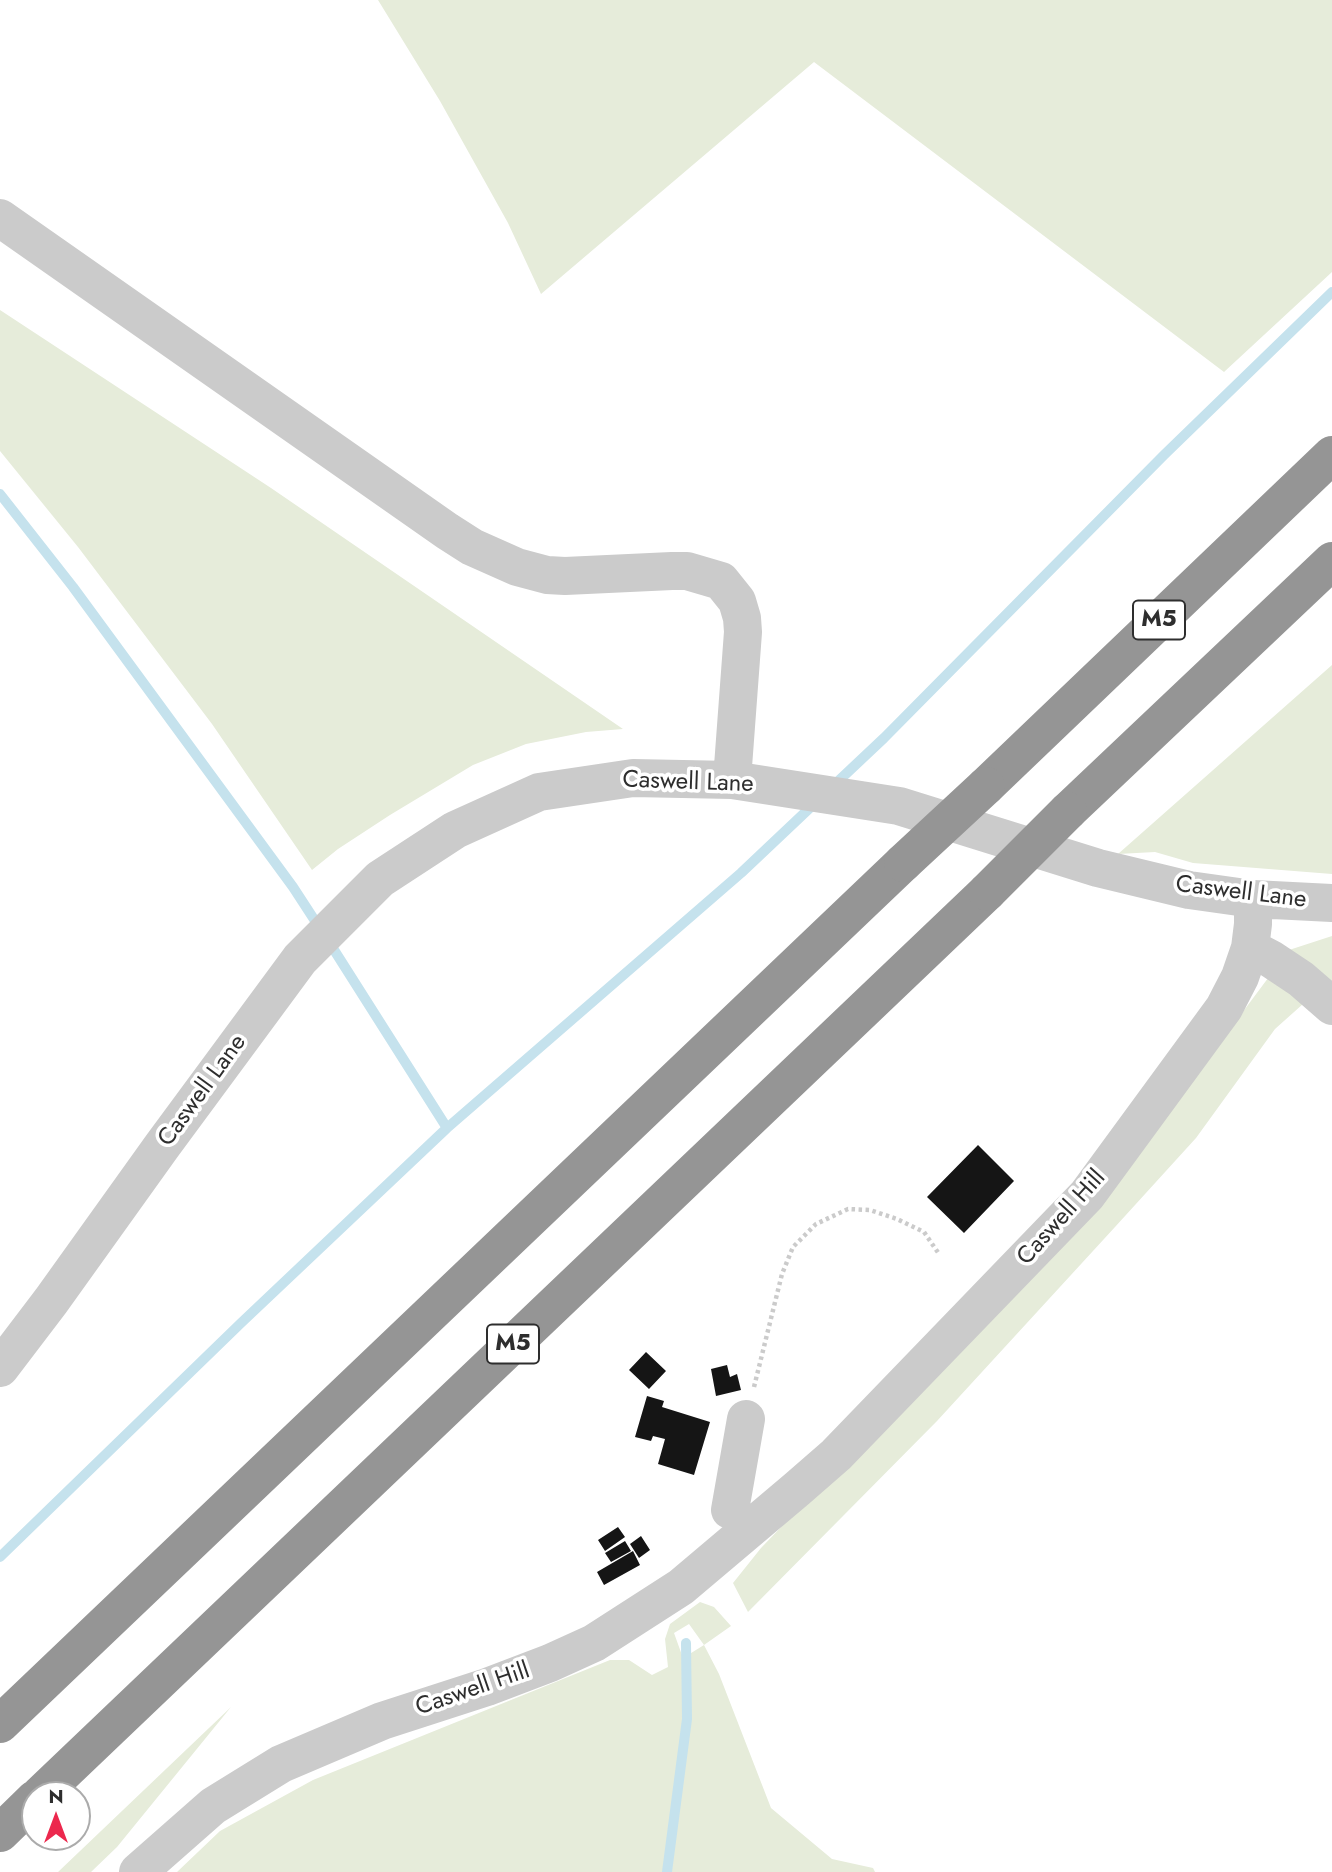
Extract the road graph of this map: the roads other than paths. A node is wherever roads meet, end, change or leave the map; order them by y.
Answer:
1 (0, 218) edge
2 (1332, 455) edge
3 (1332, 561) edge
4 (732, 780) junction
5 (1253, 899) junction
6 (1332, 903) edge
7 (1250, 948) junction
8 (1332, 1006) edge
9 (0, 1368) edge
10 (797, 1489) junction
11 (730, 1510) dead end
12 (0, 1724) edge
13 (55, 1781) edge
14 (21, 1813) edge
15 (0, 1833) edge
16 (138, 1872) edge

1 - 4 street
2 - 12 highway, M5, bridge
3 - 13 highway, M5, bridge
4 - 5 street, Caswell Lane
4 - 9 street, Caswell Lane
5 - 6 street, Caswell Lane
5 - 7 street, Caswell Hill
7 - 8 street
7 - 10 street, Caswell Hill
10 - 11 street
10 - 16 street, Caswell Hill
14 - 15 highway

